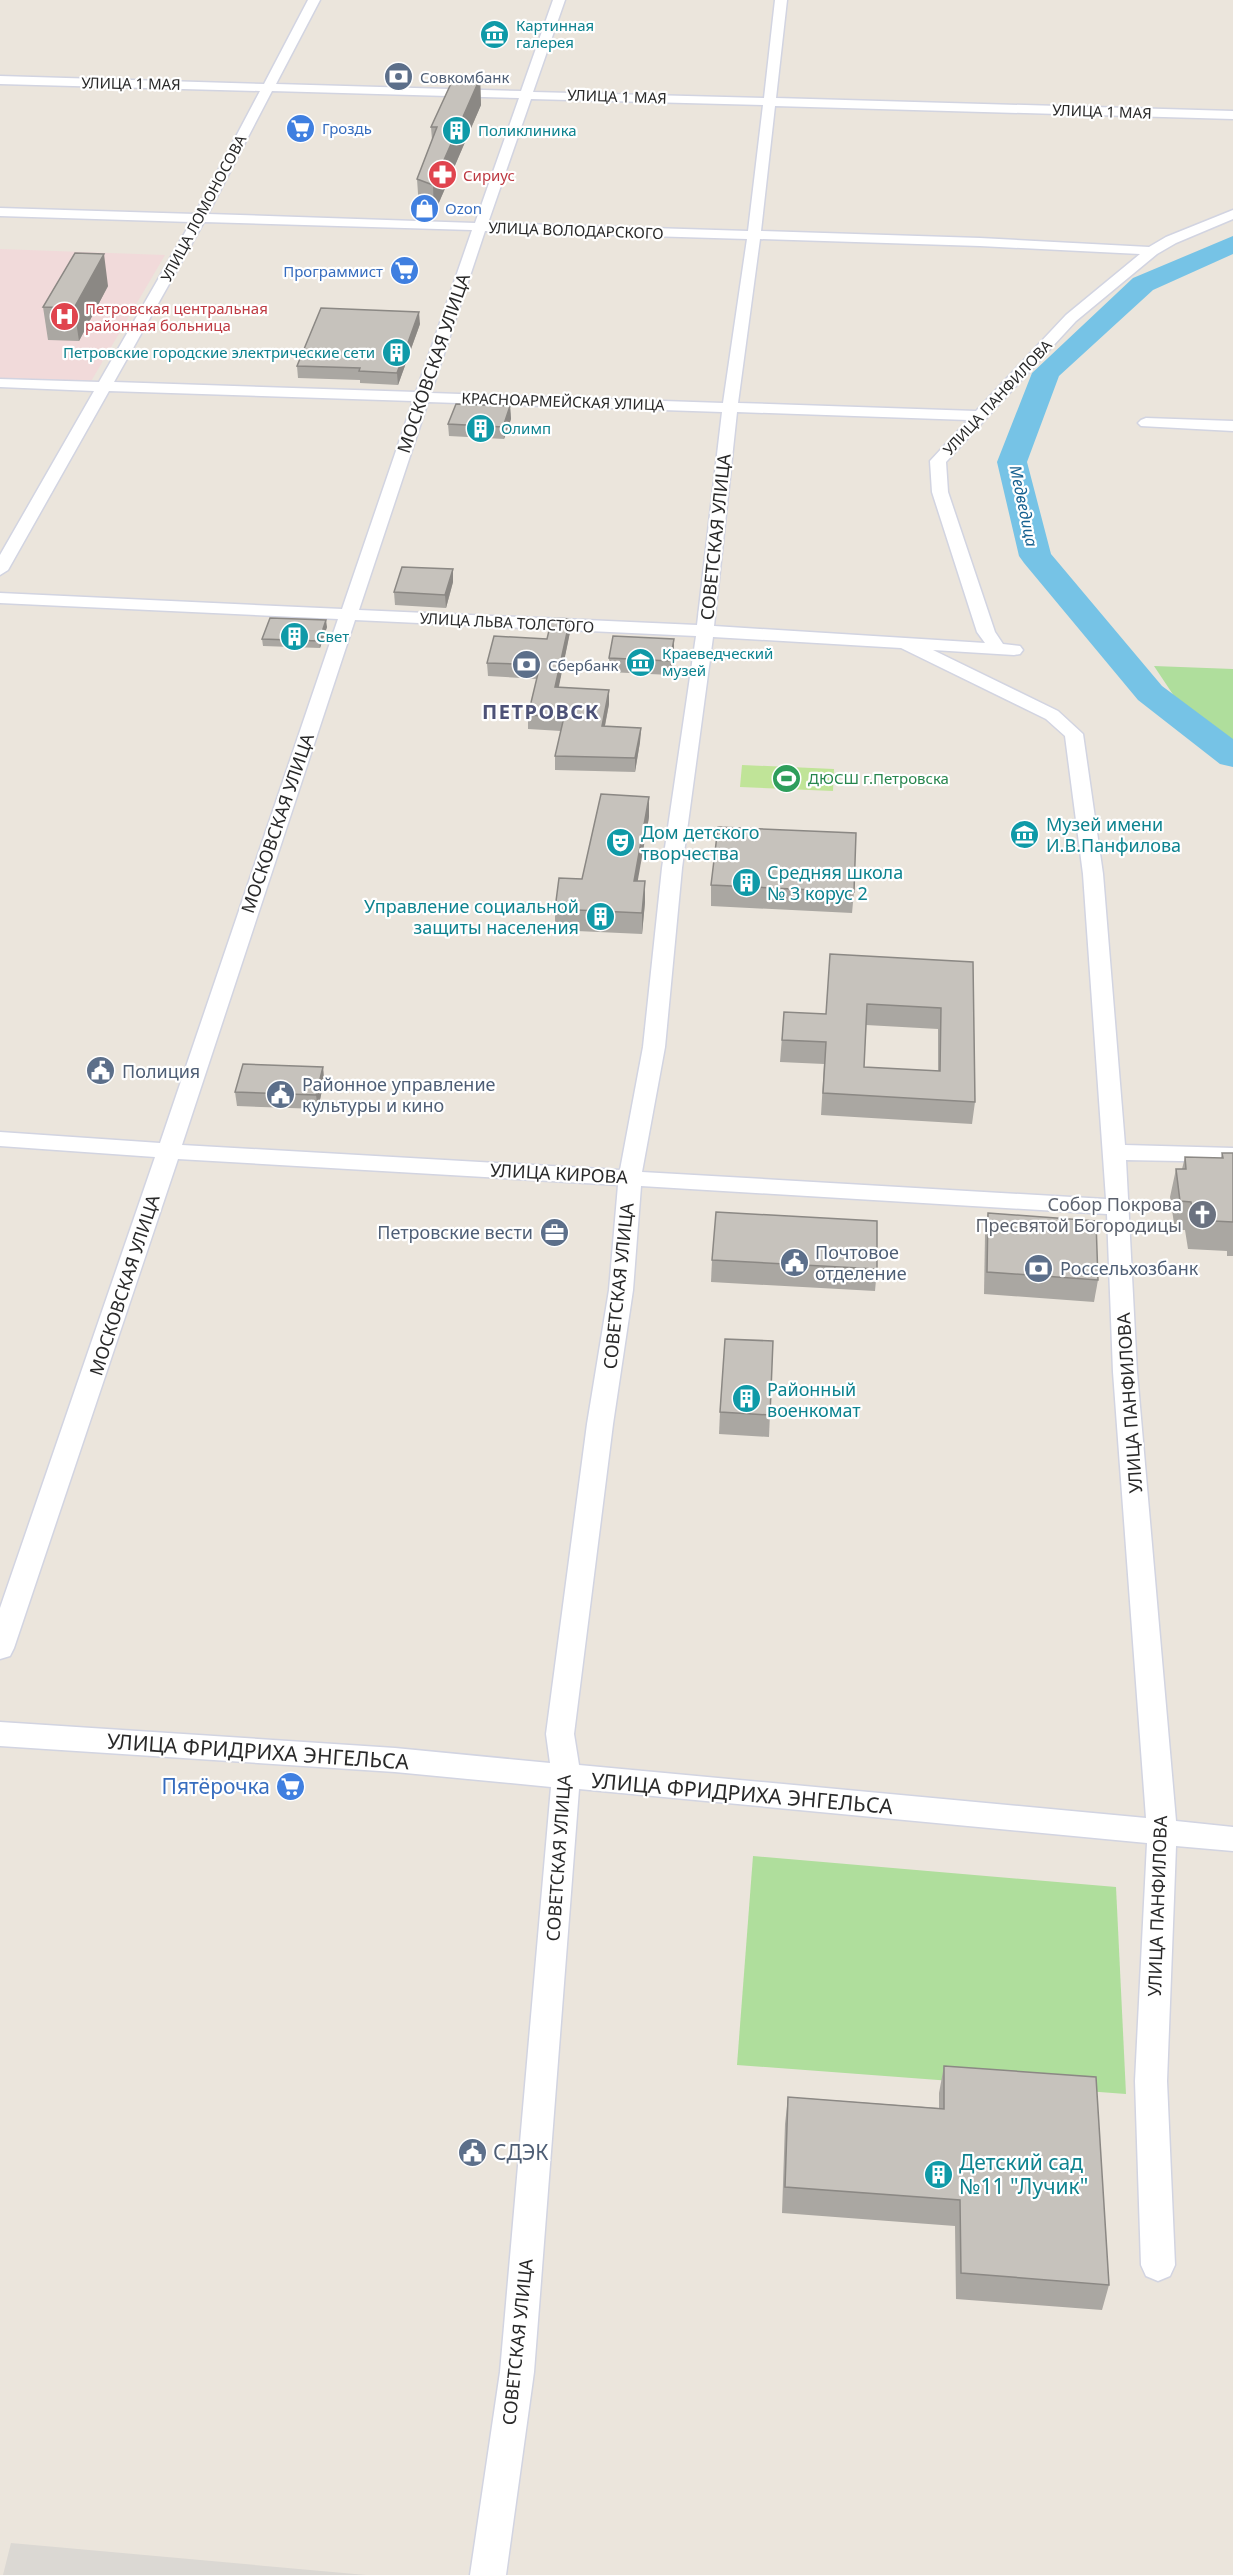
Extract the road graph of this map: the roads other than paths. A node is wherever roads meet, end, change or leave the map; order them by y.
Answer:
1 (314, 0) edge
2 (559, 0) edge
3 (781, 0) edge
4 (0, 80) edge
5 (268, 87) junction
6 (526, 93) junction
7 (769, 101) junction
8 (1233, 115) edge
9 (0, 212) edge
10 (1233, 214) edge
11 (200, 218) junction
12 (479, 227) junction
13 (754, 237) junction
14 (1152, 251) junction
15 (0, 383) edge
16 (103, 386) junction
17 (422, 396) junction
18 (731, 408) junction
19 (981, 416) junction
20 (1146, 423) dead end
21 (1233, 426) edge
22 (0, 570) edge
23 (0, 598) edge
24 (347, 615) junction
25 (705, 631) junction
26 (906, 644) junction
27 (1006, 649) joint
28 (0, 1138) edge
29 (167, 1151) junction
30 (1114, 1152) junction
31 (1233, 1155) edge
32 (630, 1177) junction
33 (1118, 1207) junction
34 (0, 1648) edge
35 (0, 1734) edge
36 (566, 1776) junction
37 (1162, 1833) junction
38 (1233, 1839) edge
39 (1158, 2265) dead end
40 (488, 2575) edge

1 - 5 street, УЛИЦА ЛОМОНОСОВА
2 - 6 street, МОСКОВСКАЯ УЛИЦА
3 - 7 street, СОВЕТСКАЯ УЛИЦА
4 - 5 street, УЛИЦА 1 МАЯ
5 - 6 street, УЛИЦА 1 МАЯ
5 - 11 street, УЛИЦА ЛОМОНОСОВА
6 - 7 street, УЛИЦА 1 МАЯ
6 - 12 street, МОСКОВСКАЯ УЛИЦА
7 - 8 street, УЛИЦА 1 МАЯ
7 - 13 street, СОВЕТСКАЯ УЛИЦА
9 - 11 street, УЛИЦА ВОЛОДАРСКОГО
10 - 14 street, УЛИЦА ПАНФИЛОВА
11 - 12 street, УЛИЦА ВОЛОДАРСКОГО
11 - 16 street, УЛИЦА ЛОМОНОСОВА
12 - 13 street, УЛИЦА ВОЛОДАРСКОГО
12 - 17 street, МОСКОВСКАЯ УЛИЦА
13 - 14 street, УЛИЦА ВОЛОДАРСКОГО
13 - 18 street, СОВЕТСКАЯ УЛИЦА
14 - 19 street, УЛИЦА ПАНФИЛОВА
15 - 16 street, КРАСНОАРМЕЙСКАЯ УЛИЦА
16 - 17 street, КРАСНОАРМЕЙСКАЯ УЛИЦА
16 - 22 street, УЛИЦА ЛОМОНОСОВА
17 - 18 street, КРАСНОАРМЕЙСКАЯ УЛИЦА
17 - 24 street, МОСКОВСКАЯ УЛИЦА
18 - 19 street, КРАСНОАРМЕЙСКАЯ УЛИЦА
18 - 25 street, СОВЕТСКАЯ УЛИЦА
19 - 27 street, УЛИЦА ПАНФИЛОВА
20 - 21 street
23 - 24 street, УЛИЦА ЛЬВА ТОЛСТОГО
24 - 25 street, УЛИЦА ЛЬВА ТОЛСТОГО
24 - 29 street, МОСКОВСКАЯ УЛИЦА
25 - 26 street, УЛИЦА ЛЬВА ТОЛСТОГО
25 - 32 street, СОВЕТСКАЯ УЛИЦА
26 - 27 street, УЛИЦА ЛЬВА ТОЛСТОГО
26 - 30 street, УЛИЦА ПАНФИЛОВА
28 - 29 street, УЛИЦА КИРОВА
29 - 32 street, УЛИЦА КИРОВА
29 - 34 street, МОСКОВСКАЯ УЛИЦА
30 - 31 street
30 - 33 street, УЛИЦА ПАНФИЛОВА
32 - 33 street, УЛИЦА КИРОВА
32 - 36 street, СОВЕТСКАЯ УЛИЦА
33 - 37 street, УЛИЦА ПАНФИЛОВА
35 - 36 street, УЛИЦА ФРИДРИХА ЭНГЕЛЬСА
36 - 37 street, УЛИЦА ФРИДРИХА ЭНГЕЛЬСА
36 - 40 street, СОВЕТСКАЯ УЛИЦА
37 - 38 street, УЛИЦА ФРИДРИХА ЭНГЕЛЬСА
37 - 39 street, УЛИЦА ПАНФИЛОВА

